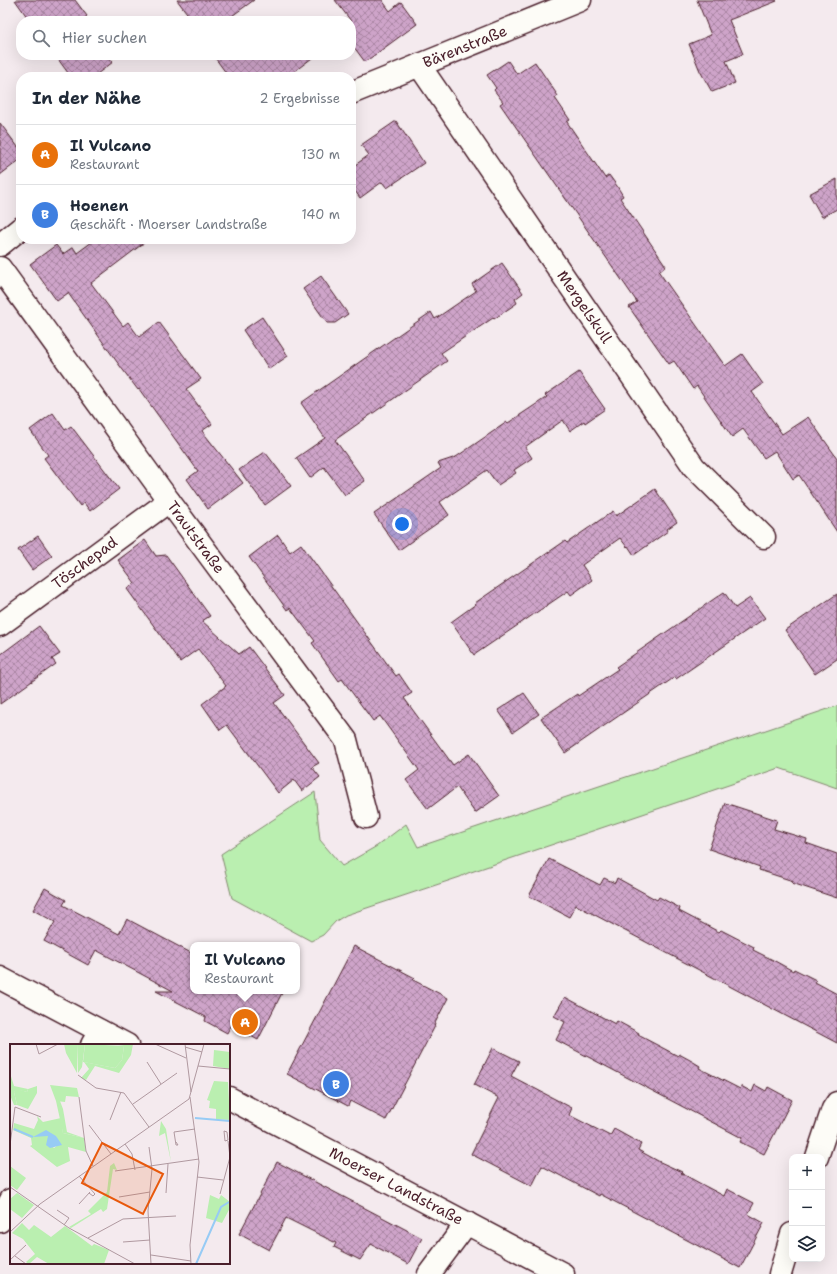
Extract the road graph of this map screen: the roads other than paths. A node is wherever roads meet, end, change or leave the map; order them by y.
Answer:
1 (580, 0) edge
2 (419, 65) junction
3 (356, 90) edge
4 (16, 232) edge
5 (0, 245) edge
6 (0, 268) edge
7 (169, 501) junction
8 (764, 537) dead end
9 (0, 625) edge
10 (366, 818) dead end
11 (0, 978) edge
12 (96, 1038) edge
13 (123, 1044) edge
14 (230, 1099) edge
15 (837, 1103) edge
16 (818, 1154) edge
17 (10, 1202) edge
18 (0, 1221) edge
19 (467, 1223) junction
20 (789, 1244) edge
21 (429, 1274) edge
22 (563, 1274) edge
23 (780, 1274) edge

1 - 2 street, Bärenstraße
2 - 3 street, Bärenstraße
2 - 8 street, Mergelskull
4 - 5 street
6 - 7 street, Trautstraße
7 - 9 street, Töschepad
7 - 10 street, Trautstraße
11 - 12 street
12 - 13 street
14 - 19 street, Moerser Landstraße
15 - 16 street
17 - 18 street
19 - 21 street
19 - 22 street, Moerser Landstraße
20 - 23 street

